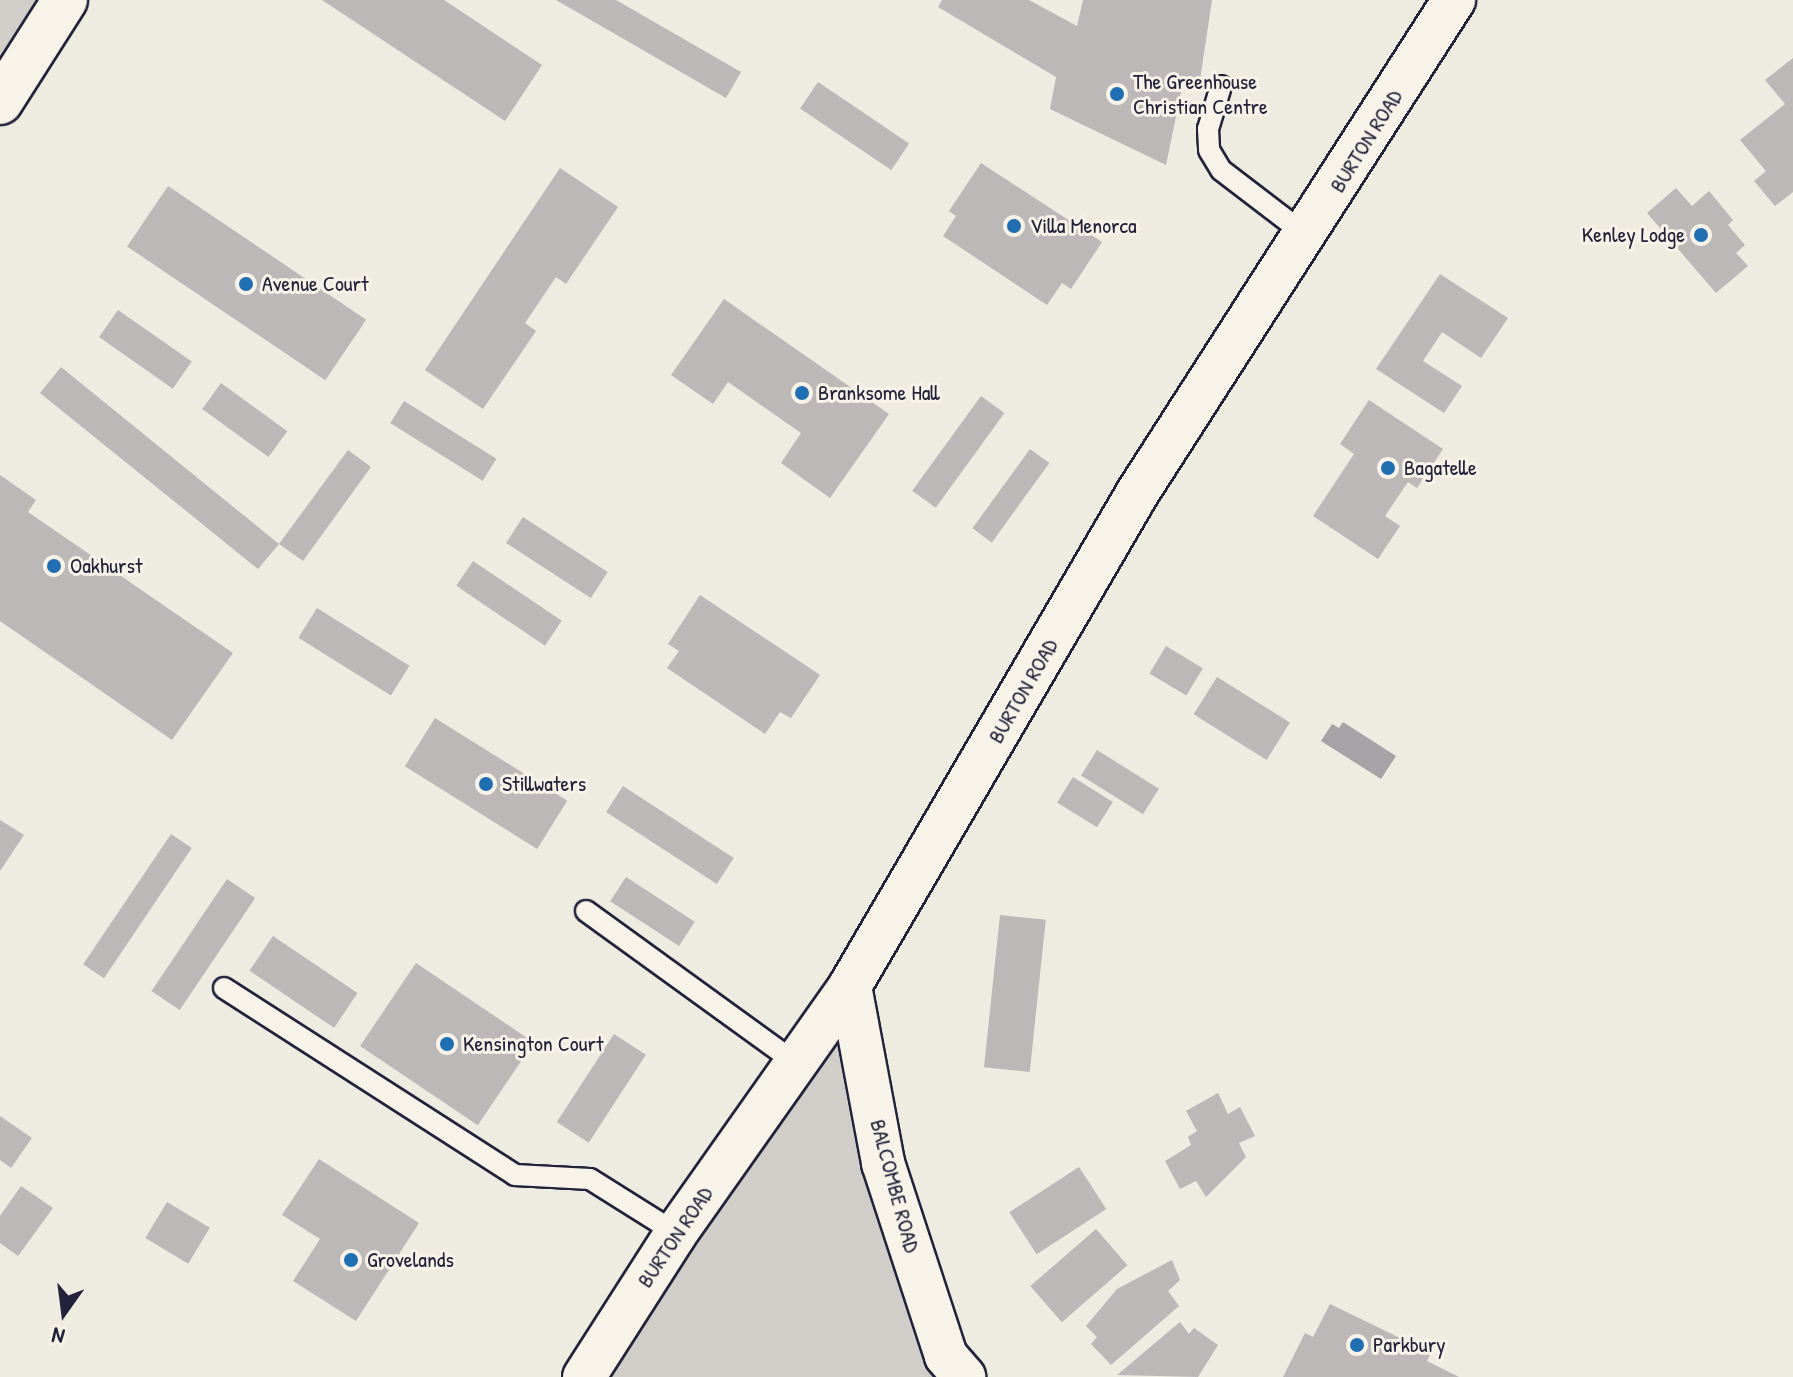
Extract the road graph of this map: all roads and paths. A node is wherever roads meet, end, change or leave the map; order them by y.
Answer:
1 (65, 0) edge
2 (1454, 0) edge
3 (1221, 86) dead end
4 (0, 102) edge
5 (1306, 235) junction
6 (586, 911) dead end
7 (850, 986) junction
8 (224, 988) dead end
9 (796, 1063) junction
10 (676, 1233) junction
11 (584, 1377) edge
12 (964, 1377) edge

1 - 4 main road
2 - 5 street, BURTON ROAD
3 - 5 lane
5 - 7 street, BURTON ROAD
6 - 9 lane
7 - 9 street, BURTON ROAD
7 - 12 street, BALCOMBE ROAD
8 - 10 lane
9 - 10 street, BURTON ROAD
10 - 11 street, BURTON ROAD

